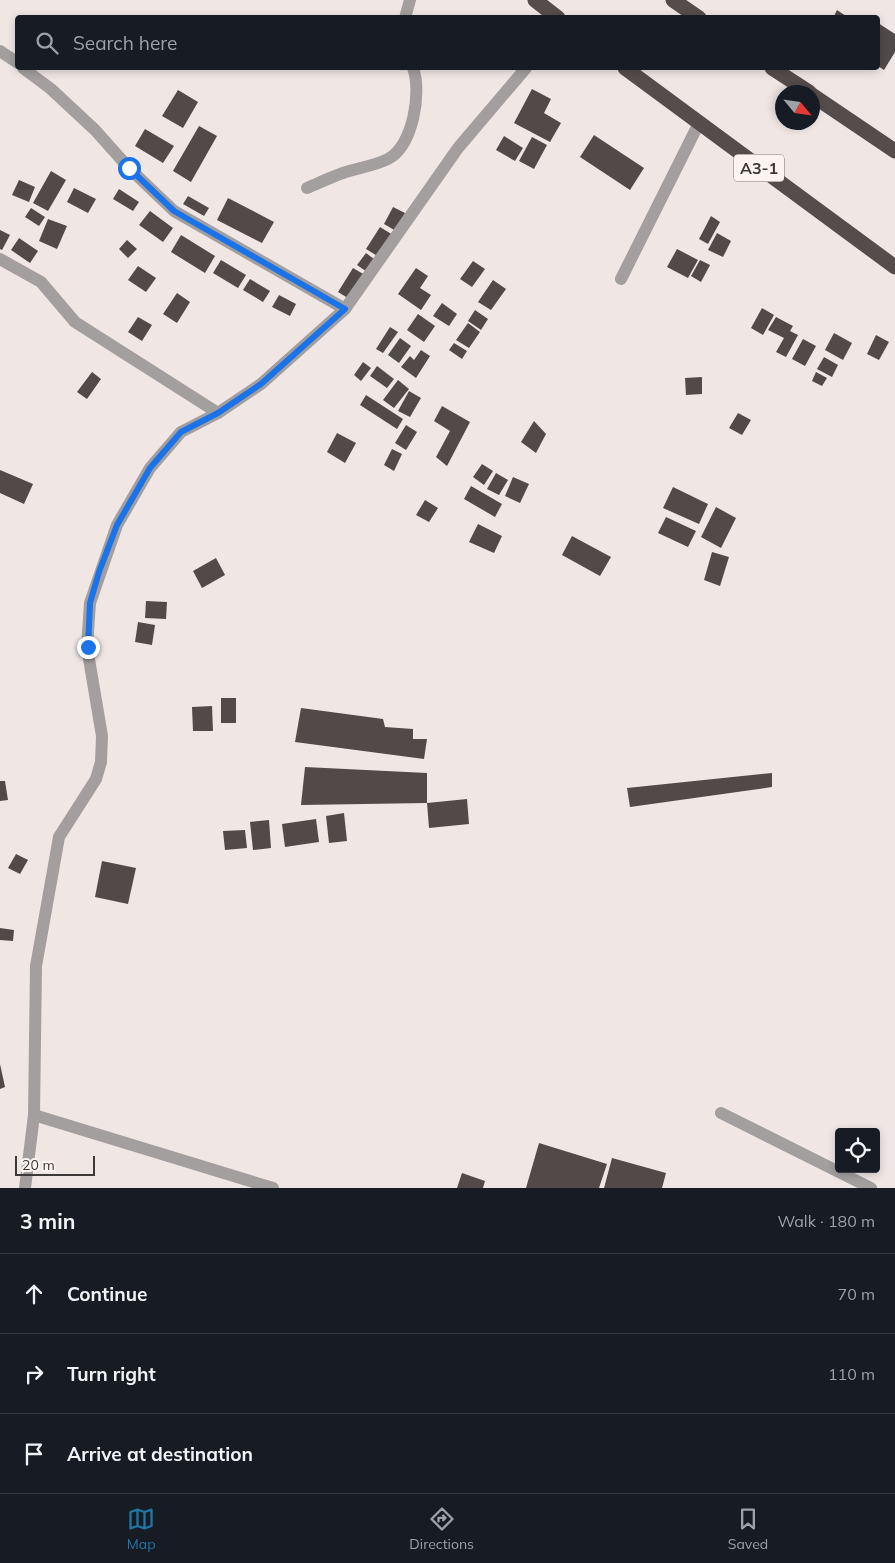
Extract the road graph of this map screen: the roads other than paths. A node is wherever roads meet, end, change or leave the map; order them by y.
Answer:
1 (410, 0) edge
2 (535, 0) edge
3 (673, 0) edge
4 (406, 15) edge
5 (554, 15) edge
6 (695, 15) edge
7 (0, 51) edge
8 (15, 61) edge
9 (26, 70) edge
10 (414, 70) edge
11 (524, 70) edge
12 (628, 70) edge
13 (775, 70) edge
14 (798, 85) edge
15 (820, 100) edge
16 (699, 123) junction
17 (895, 151) edge
18 (307, 188) dead end
19 (0, 259) edge
20 (895, 267) edge
21 (621, 279) dead end
22 (345, 309) junction
23 (218, 413) junction
24 (721, 1113) dead end
25 (34, 1116) junction
26 (25, 1188) edge
27 (273, 1188) edge
28 (871, 1188) edge

1 - 4 street
2 - 5 highway
3 - 6 highway
7 - 8 street
9 - 22 street
10 - 18 street
11 - 22 street
12 - 16 highway, A3-1
13 - 14 highway
15 - 17 highway
16 - 20 highway, A3-1
16 - 21 street
19 - 23 street
22 - 23 street
23 - 25 street
24 - 28 street
25 - 26 street
25 - 27 street

